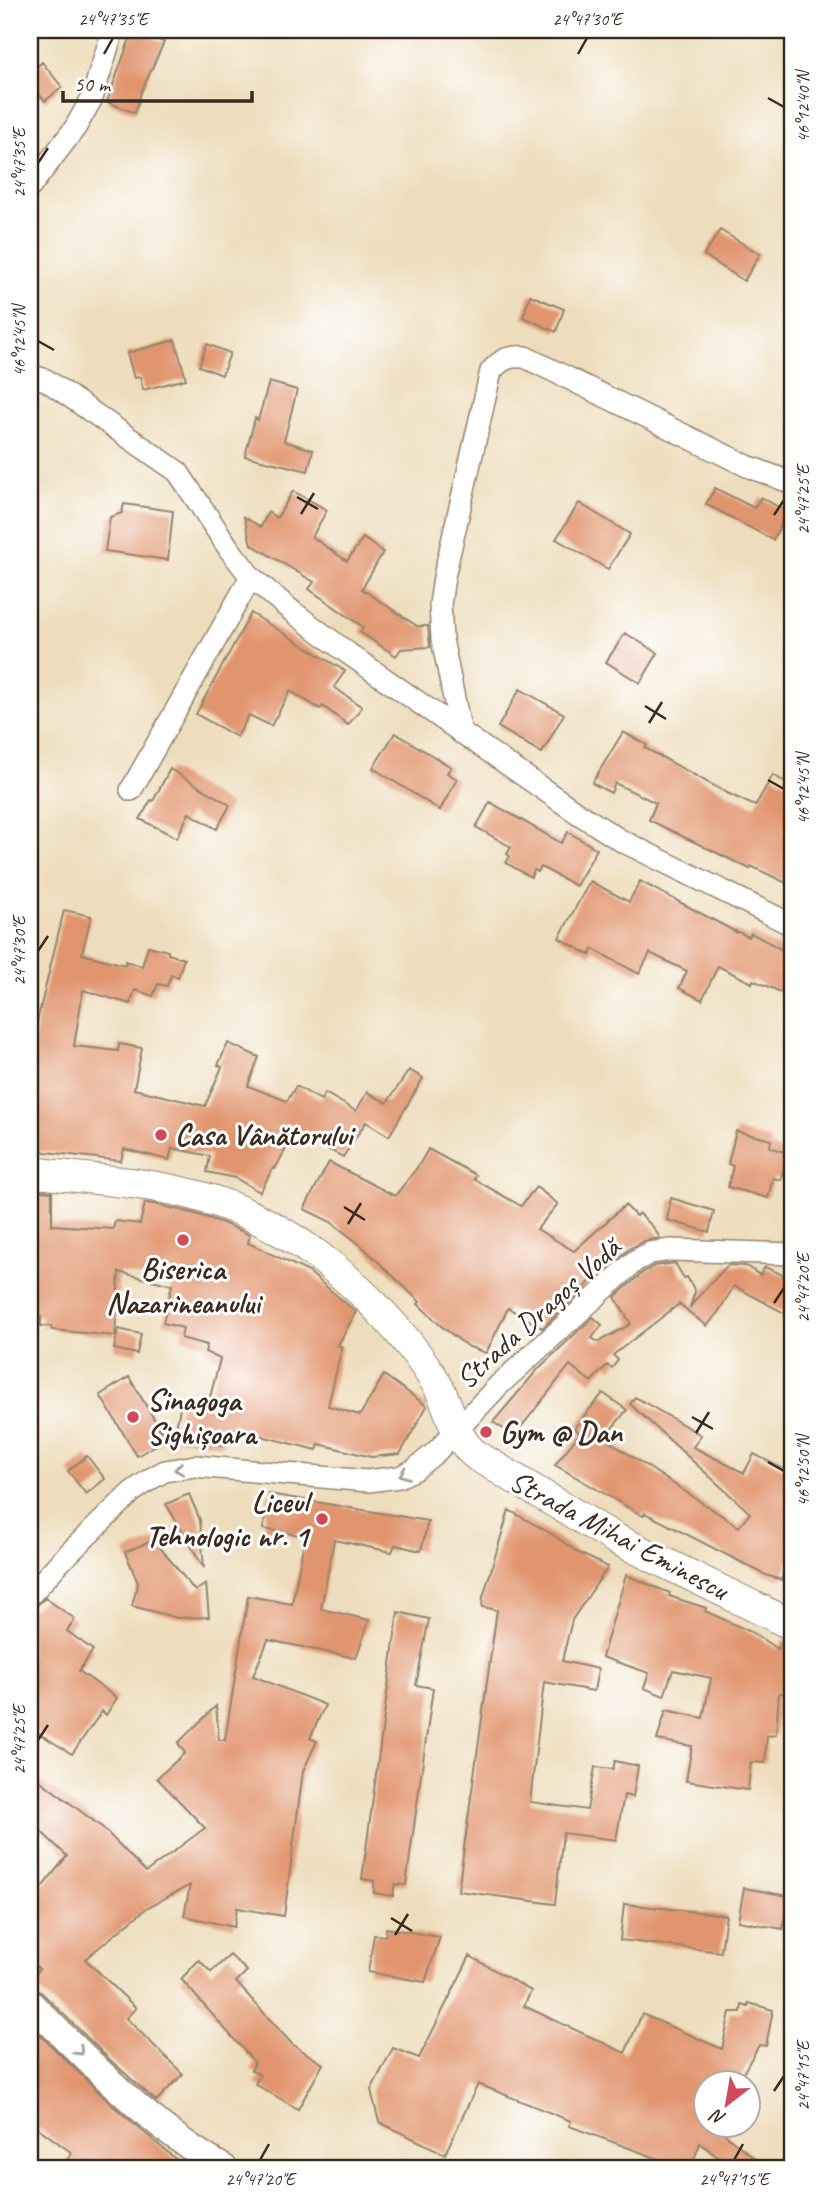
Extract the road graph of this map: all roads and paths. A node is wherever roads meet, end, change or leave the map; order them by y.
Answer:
1 (113, 30) edge
2 (30, 187) edge
3 (30, 375) edge
4 (792, 482) edge
5 (251, 577) junction
6 (461, 733) junction
7 (131, 790) dead end
8 (792, 925) edge
9 (30, 1172) edge
10 (792, 1254) edge
11 (456, 1430) junction
12 (30, 1595) edge
13 (792, 1625) edge
14 (30, 2003) edge
15 (224, 2168) edge

1 - 2 street
3 - 5 street
4 - 6 street
5 - 6 street
5 - 7 street
6 - 8 street
9 - 11 main road, Strada Mihai Eminescu
10 - 11 street, Strada Dragoș Vodă
11 -> 12 street, Strada Dragoș Vodă
11 - 13 main road, Strada Mihai Eminescu
14 -> 15 street

